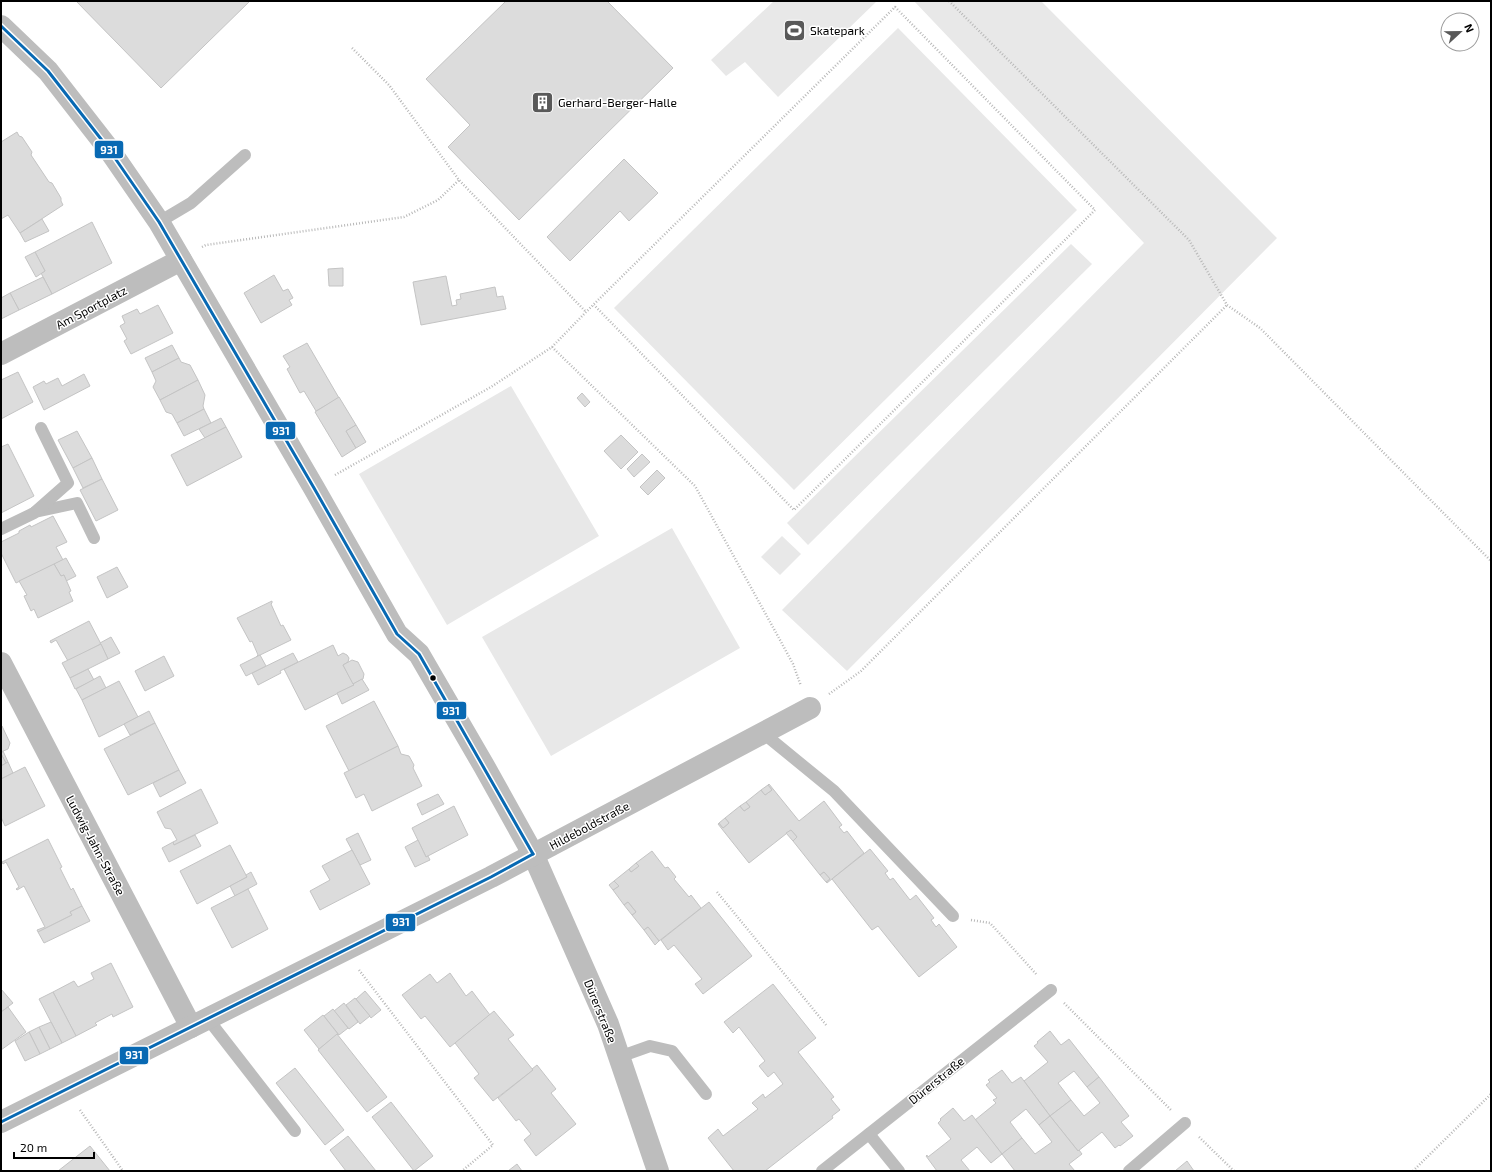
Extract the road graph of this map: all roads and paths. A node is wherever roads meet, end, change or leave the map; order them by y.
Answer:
1 (948, 1) edge
2 (1, 26) edge
3 (352, 48) dead end
4 (245, 155) dead end
5 (459, 180) junction
6 (158, 222) junction
7 (181, 260) junction
8 (594, 305) junction
9 (1227, 305) junction
10 (586, 312) junction
11 (552, 347) junction
12 (1, 354) edge
13 (41, 428) dead end
14 (314, 488) junction
15 (34, 512) junction
16 (1, 529) edge
17 (94, 538) dead end
18 (1491, 561) edge
19 (1, 663) edge
20 (810, 708) junction
21 (762, 733) junction
22 (534, 854) junction
23 (717, 892) dead end
24 (953, 916) joint
25 (344, 950) junction
26 (1051, 990) junction
27 (200, 1023) junction
28 (827, 1026) dead end
29 (619, 1057) junction
30 (65, 1090) junction
31 (706, 1094) dead end
32 (1491, 1094) edge
33 (1, 1122) edge
34 (1185, 1124) junction
35 (295, 1131) dead end
36 (869, 1134) junction
37 (123, 1171) edge
38 (462, 1171) edge
39 (658, 1171) edge
40 (822, 1171) edge
41 (899, 1171) edge
42 (1128, 1171) edge
43 (1234, 1171) edge
44 (1413, 1171) edge

1 - 9 path
2 - 6 street, Dürerstraße
3 - 5 path
4 - 6 lane
5 - 7 path
5 - 10 path
6 - 7 street, Dürerstraße
7 - 12 street, Am Sportplatz
7 - 14 street, Dürerstraße
8 - 8 path
8 - 10 path
9 - 18 path
9 - 20 path
10 - 11 path
11 - 14 path
11 - 20 path
13 - 15 lane
14 - 22 street, Dürerstraße
15 - 16 lane
15 - 17 lane
19 - 27 street, Ludwig-Jahn-Straße
20 - 21 street, Hildeboldstraße
21 - 22 street, Hildeboldstraße
21 - 24 lane
22 - 25 street, Hildeboldstraße
22 - 29 street, Dürerstraße
23 - 28 path
24 - 26 path
25 - 27 street, Hildeboldstraße
25 - 38 path
26 - 34 path
26 - 36 lane, Dürerstraße
27 - 30 street, Hildeboldstraße
27 - 35 lane
29 - 31 lane
29 - 39 street, Dürerstraße
30 - 33 street, Hildeboldstraße
30 - 37 path
32 - 44 path
34 - 42 lane
34 - 43 path
36 - 40 lane, Dürerstraße
36 - 41 lane

